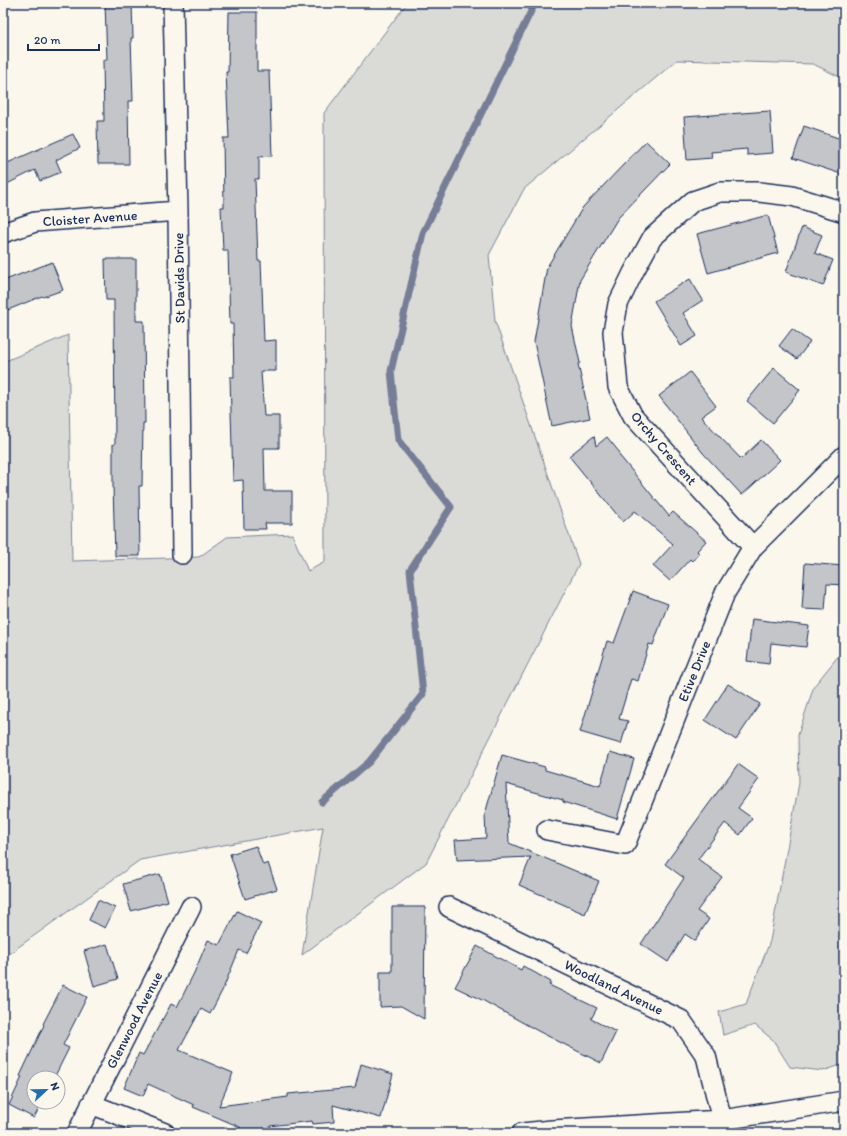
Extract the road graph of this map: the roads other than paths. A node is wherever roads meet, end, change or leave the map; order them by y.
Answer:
1 (173, 3) edge
2 (178, 212) junction
3 (844, 212) edge
4 (3, 233) edge
5 (844, 456) edge
6 (753, 547) junction
7 (182, 554) dead end
8 (547, 830) dead end
9 (191, 907) dead end
10 (449, 907) dead end
11 (844, 1101) edge
12 (91, 1104) junction
13 (722, 1120) junction
14 (77, 1133) edge
15 (165, 1133) edge
16 (522, 1133) edge

1 - 2 street, St Davids Drive
2 - 4 street, Cloister Avenue
2 - 7 street, St Davids Drive
3 - 6 street, Orchy Crescent
5 - 6 street, Etive Drive
6 - 8 street, Etive Drive
9 - 12 street, Glenwood Avenue
10 - 13 street, Woodland Avenue
11 - 13 street
12 - 14 street, Glenwood Avenue
12 - 15 street
13 - 16 street

